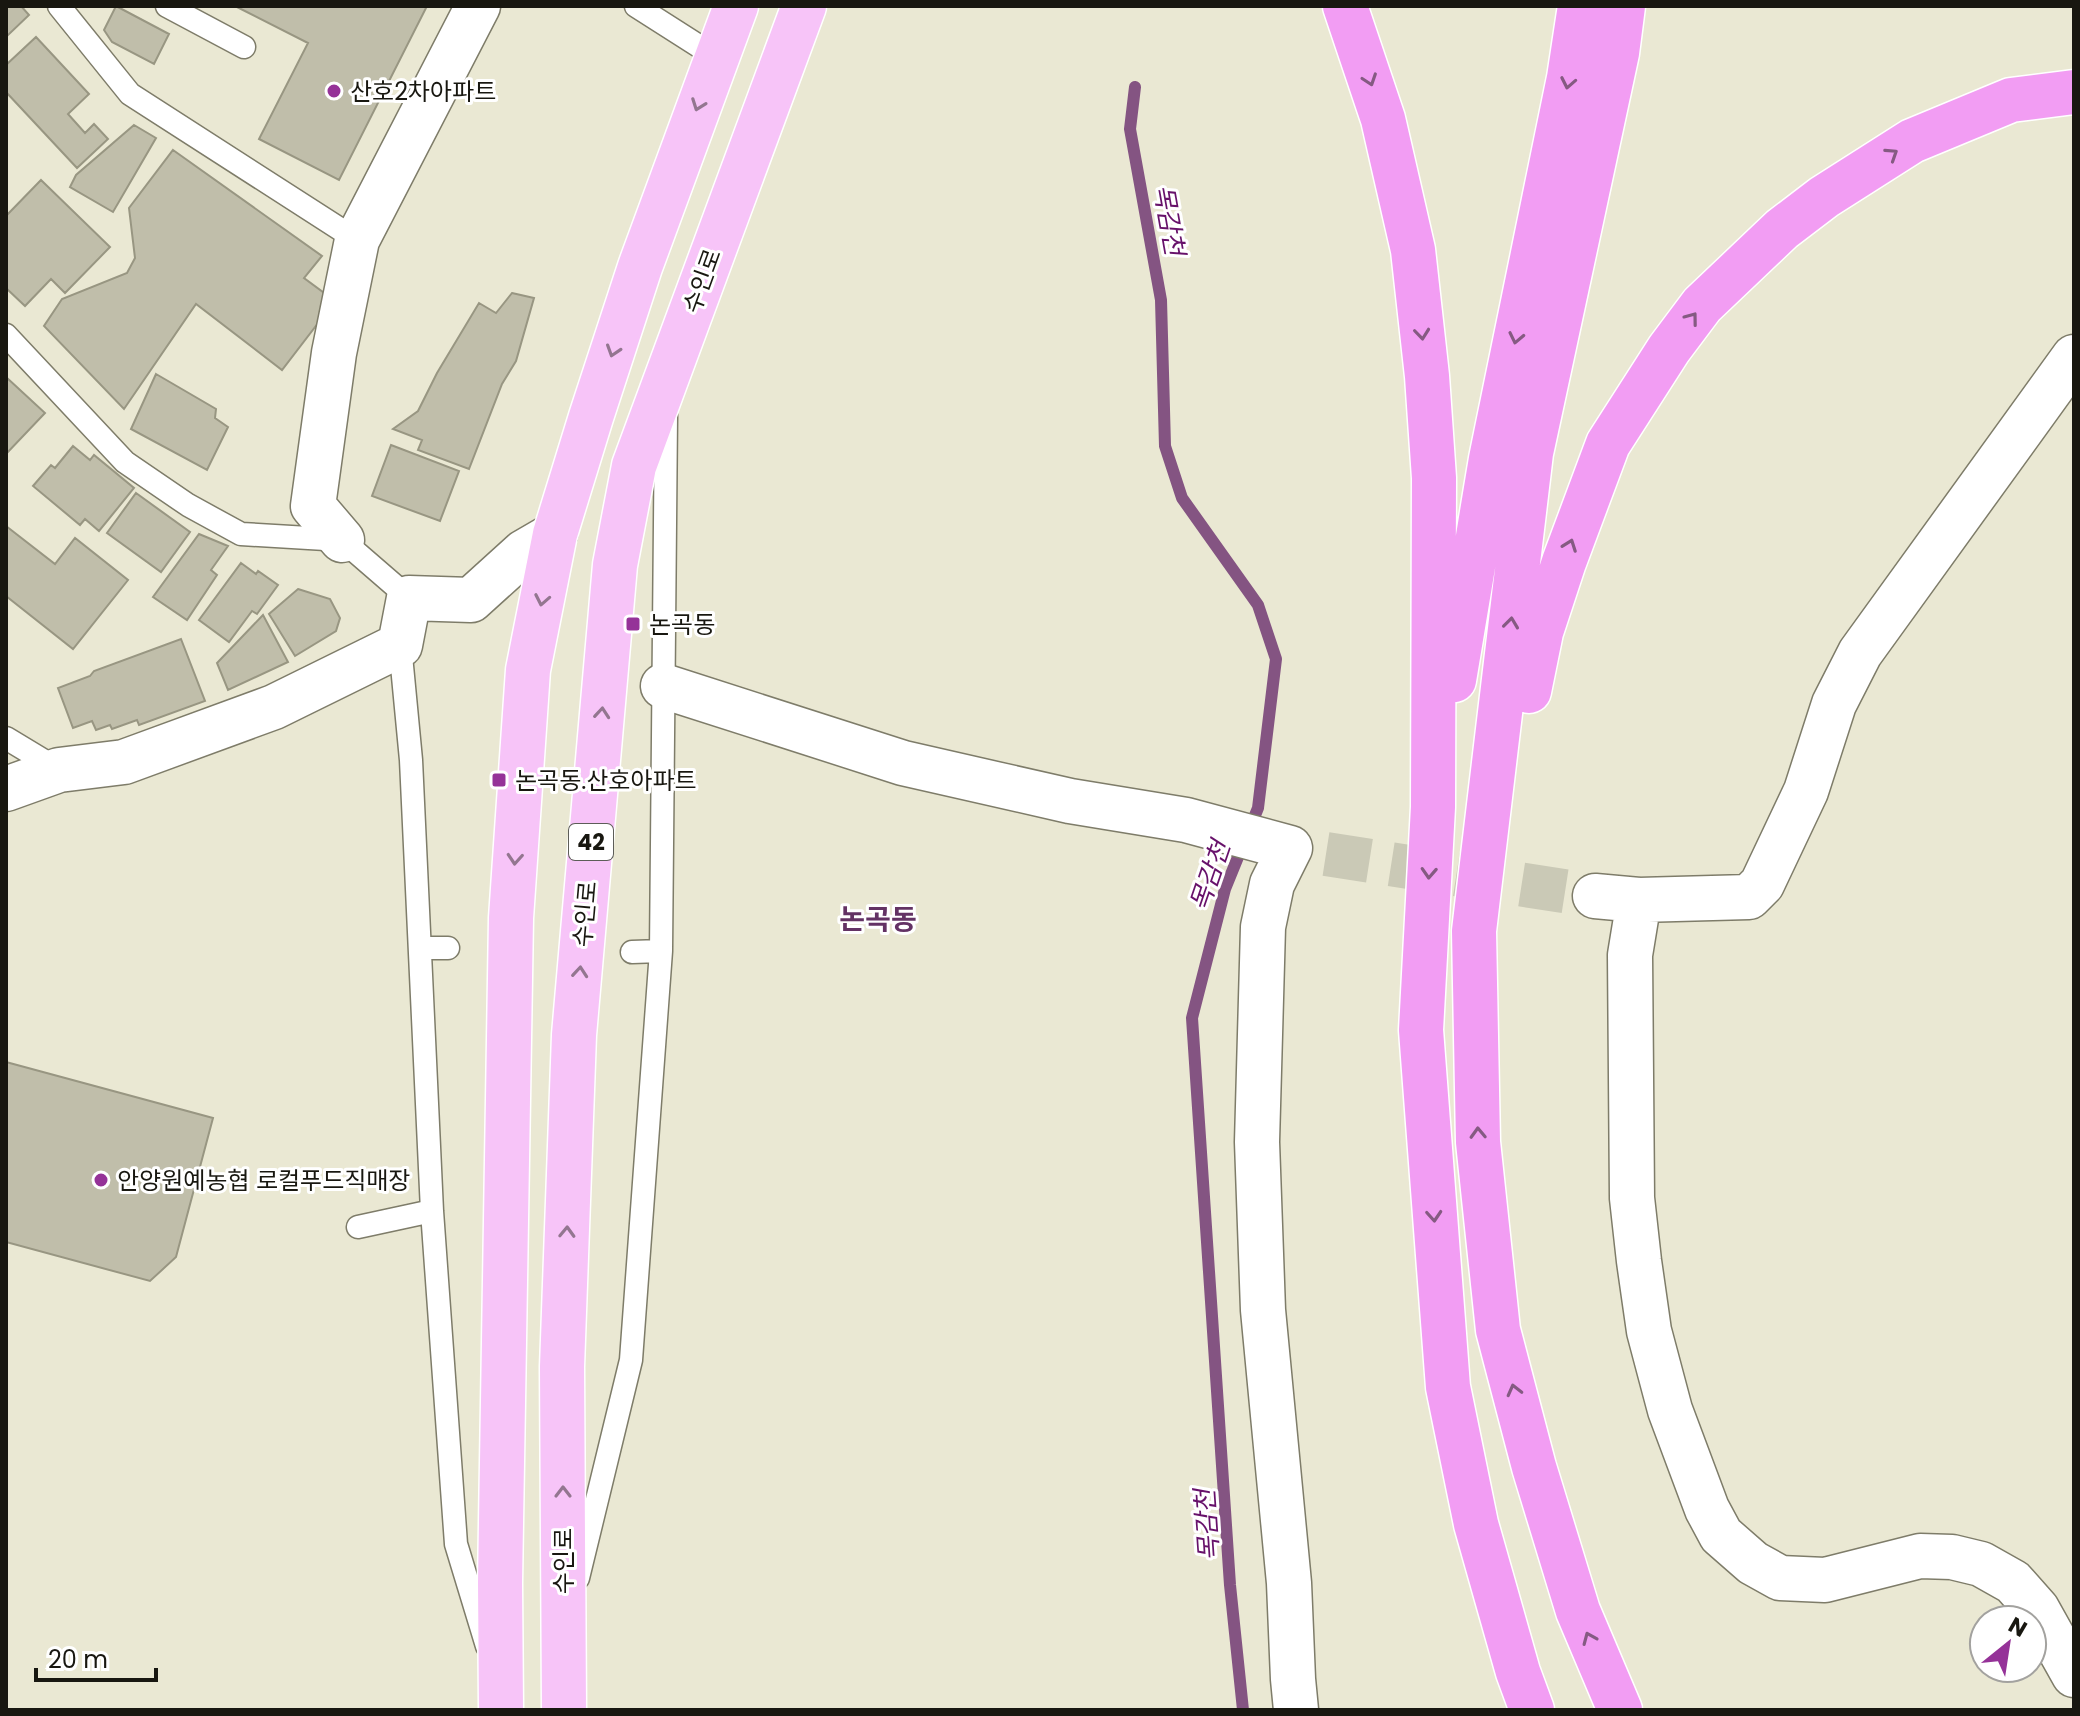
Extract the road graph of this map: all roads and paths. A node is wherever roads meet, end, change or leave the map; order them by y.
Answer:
1 (167, 6) edge
2 (478, 6) edge
3 (636, 6) edge
4 (736, 6) edge
5 (804, 6) edge
6 (1345, 6) edge
7 (1580, 6) edge
8 (1623, 6) edge
9 (66, 9) edge
10 (244, 47) dead end
11 (716, 57) junction
12 (2074, 92) edge
13 (357, 240) junction
14 (6, 335) edge
15 (2074, 357) edge
16 (666, 379) junction
17 (555, 534) junction
18 (342, 540) junction
19 (409, 598) junction
20 (400, 645) junction
21 (663, 686) junction
22 (6, 738) edge
23 (59, 770) junction
24 (6, 789) edge
25 (1433, 807) junction
26 (1595, 896) tunnel mouth
27 (1639, 900) junction
28 (420, 948) junction
29 (448, 948) dead end
30 (1474, 948) junction
31 (661, 951) junction
32 (632, 952) dead end
33 (432, 1211) junction
34 (358, 1227) dead end
35 (564, 1637) junction
36 (2074, 1675) edge
37 (501, 1702) edge
38 (564, 1710) edge
39 (1296, 1710) edge
40 (1532, 1710) edge
41 (1620, 1710) edge

1 - 10 lane
2 - 13 street
3 - 11 lane
4 - 11 main road
5 - 16 main road, 수인로 / 42
6 -> 25 highway
7 -> 25 highway
30 -> 8 highway
9 - 13 lane
11 -> 17 main road
30 -> 12 highway
13 - 18 street
14 - 18 lane
15 - 27 street
16 - 21 lane
35 -> 16 main road, 수인로 / 42
17 - 19 street
17 -> 37 main road
18 - 19 lane
19 - 20 street
20 - 23 street
20 - 28 lane
21 - 31 lane
21 - 39 street
22 - 23 lane
23 - 24 street
25 -> 40 highway
26 - 27 street
27 - 36 street
28 - 29 lane
28 - 33 lane
41 -> 30 highway
31 - 32 lane
31 - 35 lane
33 - 34 lane
33 - 37 lane
35 - 38 main road, 수인로 / 42

